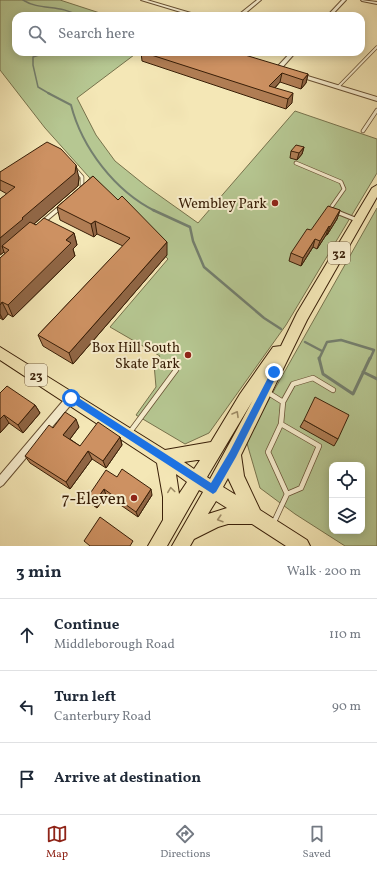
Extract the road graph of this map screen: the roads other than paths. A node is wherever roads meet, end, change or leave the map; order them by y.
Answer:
1 (143, 0) edge
2 (259, 0) edge
3 (344, 0) edge
4 (363, 0) edge
5 (377, 4) edge
6 (185, 12) edge
7 (244, 12) edge
8 (333, 12) edge
9 (377, 47) edge
10 (291, 56) edge
11 (271, 67) edge
12 (293, 73) edge
13 (338, 87) junction
14 (377, 99) edge
15 (377, 110) edge
16 (363, 131) dead end
17 (296, 163) dead end
18 (72, 166) edge
19 (377, 188) edge
20 (76, 194) edge
21 (64, 204) edge
22 (358, 220) junction
23 (41, 225) edge
24 (302, 317) junction
25 (0, 353) edge
26 (176, 370) dead end
27 (332, 390) dead end
28 (265, 391) junction
29 (71, 398) junction
30 (283, 402) junction
31 (281, 424) junction
32 (128, 435) junction
33 (216, 448) junction
34 (233, 454) junction
35 (164, 458) junction
36 (197, 479) junction
37 (0, 482) edge
38 (213, 489) junction
39 (287, 494) junction
40 (254, 516) junction
41 (171, 522) junction
42 (271, 527) junction
43 (185, 539) edge
44 (157, 546) edge
45 (301, 546) edge

1 - 6 street
2 - 7 street
3 - 8 street
4 - 5 street
9 - 13 lane
10 - 11 street
12 - 13 street
13 - 14 street
15 - 16 lane
17 - 22 lane
18 - 20 lane
19 - 22 main road, 32
21 - 23 lane
22 - 24 main road, 32
24 - 28 main road, 32
33 -> 24 main road, 32
25 - 29 main road, 23
26 - 32 lane
27 - 30 lane
28 - 30 lane
28 - 34 main road, 32
29 - 32 main road, 23
29 - 37 street
30 - 31 lane
31 - 39 lane
31 - 39 lane
32 - 35 main road, 23
33 - 35 main road
33 - 36 main road, 32
34 - 38 main road, 32
34 - 40 main road
35 - 36 main road, 23
41 -> 35 main road
36 - 38 main road, 23
36 - 41 main road, 32
38 - 40 main road, 23
38 - 43 main road, 32
39 - 42 lane
40 - 42 main road, 23
40 -> 43 main road
41 - 44 main road, 32
42 - 45 main road, 23

